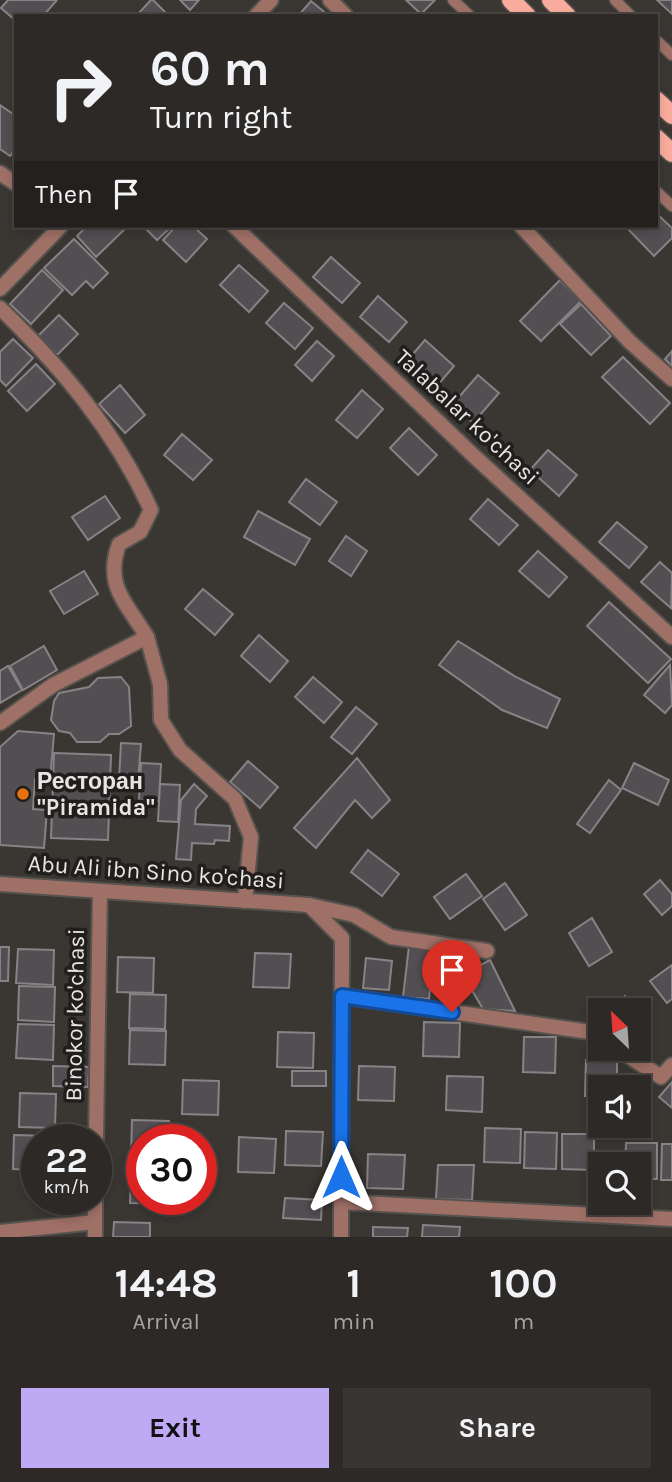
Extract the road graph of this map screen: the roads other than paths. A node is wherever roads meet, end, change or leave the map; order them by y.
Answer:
1 (271, 0) edge
2 (330, 0) edge
3 (453, 0) edge
4 (511, 0) edge
5 (551, 0) edge
6 (615, 0) edge
7 (258, 14) edge
8 (343, 14) edge
9 (468, 14) edge
10 (525, 14) edge
11 (565, 14) edge
12 (629, 14) edge
13 (658, 42) edge
14 (672, 55) edge
15 (658, 102) edge
16 (672, 114) edge
17 (658, 140) edge
18 (672, 153) edge
19 (658, 193) edge
20 (672, 206) edge
21 (59, 228) edge
22 (236, 228) edge
23 (523, 228) edge
24 (0, 289) edge
25 (0, 308) edge
26 (672, 379) edge
27 (146, 637) junction
28 (672, 637) edge
29 (0, 723) edge
30 (0, 884) edge
31 (100, 891) junction
32 (245, 901) junction
33 (309, 905) junction
34 (487, 951) dead end
35 (342, 996) junction
36 (588, 1032) edge
37 (636, 1061) edge
38 (672, 1065) edge
39 (96, 1124) edge
40 (341, 1202) junction
41 (672, 1219) edge
42 (95, 1230) edge
43 (0, 1232) edge
44 (341, 1237) edge

1 - 7 street
2 - 8 street
3 - 9 lane
4 - 10 main road
5 - 11 main road
6 - 12 lane
13 - 14 lane
15 - 16 main road
17 - 18 main road
19 - 20 lane
21 - 24 street
22 - 28 street, Talabalar ko'chasi
23 - 26 street
25 - 27 street
27 - 29 street
27 - 32 street
30 - 31 street, Abu Ali ibn Sino ko'chasi
31 - 32 street, Abu Ali ibn Sino ko'chasi
31 - 39 street, Binokor ko'chasi
32 - 33 street, Abu Ali ibn Sino ko'chasi
33 - 34 street, Abu Ali ibn Sino ko'chasi
33 - 35 street
35 - 36 street
35 - 40 street
37 - 38 street
40 - 41 street
40 - 44 street
42 - 43 street

